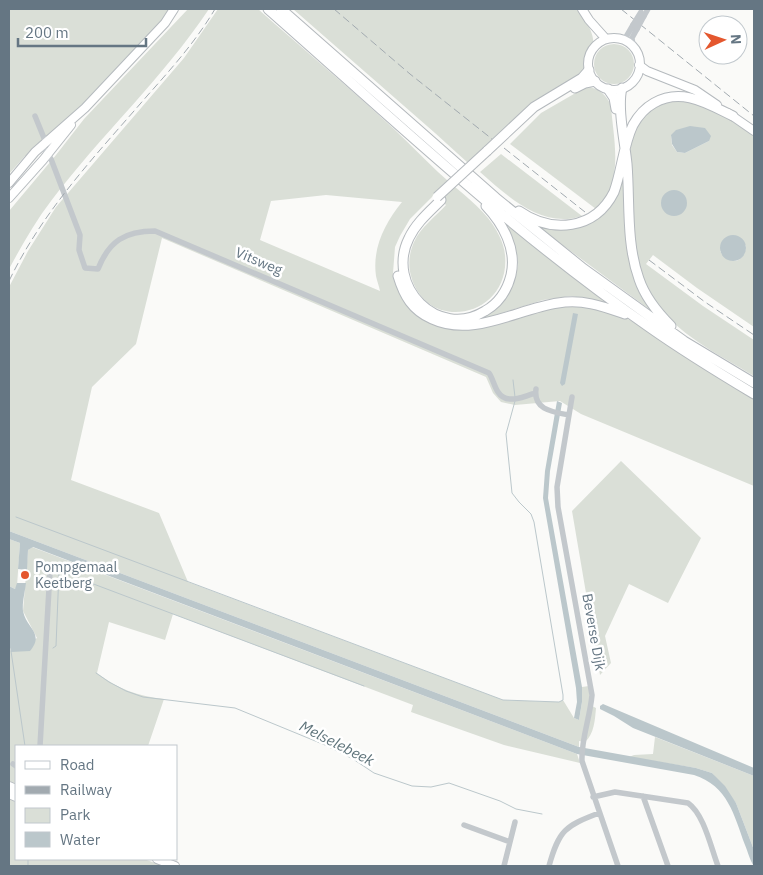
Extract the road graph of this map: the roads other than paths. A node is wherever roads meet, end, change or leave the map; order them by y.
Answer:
1 (174, 9) edge
2 (178, 9) edge
3 (268, 9) edge
4 (280, 9) edge
5 (582, 9) edge
6 (648, 9) edge
7 (643, 12) edge
8 (589, 20) junction
9 (165, 24) junction
10 (635, 27) junction
11 (606, 39) junction
12 (622, 40) junction
13 (596, 45) junction
14 (633, 47) junction
15 (639, 65) junction
16 (589, 70) junction
17 (636, 76) junction
18 (670, 80) junction
19 (595, 81) junction
20 (622, 88) junction
21 (608, 89) junction
22 (85, 108) junction
23 (35, 116) dead end
24 (733, 116) junction
25 (400, 125) junction
26 (754, 131) edge
27 (44, 145) junction
28 (626, 150) junction
29 (489, 152) junction
30 (48, 154) junction
31 (459, 166) junction
32 (621, 167) junction
33 (9, 183) edge
34 (9, 198) edge
35 (439, 199) junction
36 (647, 326) junction
37 (684, 341) junction
38 (754, 383) edge
39 (754, 394) edge
40 (572, 397) dead end
41 (569, 415) junction
42 (50, 571) dead end
43 (40, 745) edge
44 (593, 796) junction
45 (643, 796) junction
46 (599, 813) junction
47 (515, 822) dead end
48 (464, 825) dead end
49 (510, 842) junction
50 (160, 860) edge
51 (175, 866) edge
52 (504, 866) edge
53 (549, 866) edge
54 (618, 866) edge
55 (668, 866) edge
56 (718, 866) edge

1 - 9 main road
2 - 9 main road
3 - 25 highway
4 - 31 highway
5 - 8 main road
6 - 7 street
7 - 10 street, bridge
8 - 11 main road
8 - 13 main road
9 - 22 main road
10 - 12 street
10 - 14 street
11 - 12 main road
11 - 13 main road
12 - 14 main road
13 - 16 main road
14 - 15 main road
15 - 17 main road
15 - 18 main road
16 - 19 main road
16 - 29 highway
17 - 18 main road
17 - 20 main road
18 - 24 main road
19 - 21 main road
19 - 29 highway
20 - 21 main road
20 - 28 highway
21 - 32 highway
22 - 27 main road
22 - 30 main road
23 - 27 street
24 - 26 main road
24 - 28 highway
25 - 35 highway
25 - 36 highway
27 - 30 street
27 - 33 main road
28 - 32 highway
28 - 37 highway
29 - 35 highway, bridge
30 - 34 main road
30 - 41 street, Vitsweg
31 - 32 highway
31 - 37 highway
35 - 36 highway
36 - 39 highway
37 - 38 highway
40 - 41 street, Beverse Dijk
41 - 44 street, Beverse Dijk
42 - 43 street
44 - 45 street
44 - 46 street, Beverse Dijk
45 - 55 street
45 - 56 street
46 - 53 street
46 - 54 street, Beverse Dijk
47 - 49 street
48 - 49 street
49 - 52 street
50 - 51 main road

